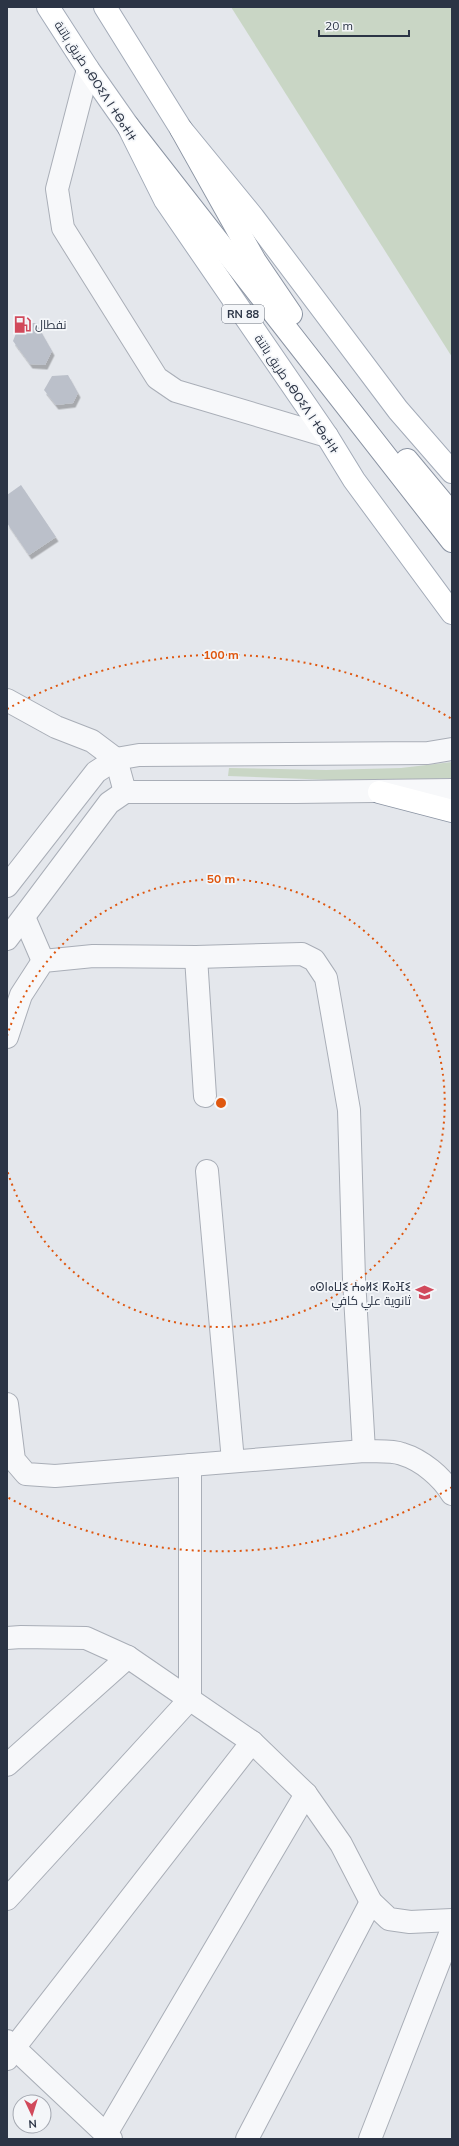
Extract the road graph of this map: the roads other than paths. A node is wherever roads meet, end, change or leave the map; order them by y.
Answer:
1 (48, 7) edge
2 (105, 7) edge
3 (88, 69) junction
4 (128, 126) junction
5 (181, 129) junction
6 (327, 436) junction
7 (452, 472) edge
8 (452, 514) edge
9 (452, 541) edge
10 (452, 612) edge
11 (7, 700) edge
12 (452, 749) edge
13 (116, 759) junction
14 (452, 790) edge
15 (125, 792) junction
16 (380, 792) junction
17 (452, 811) edge
18 (7, 886) edge
19 (24, 917) junction
20 (7, 939) edge
21 (196, 957) junction
22 (43, 961) junction
23 (7, 1037) edge
24 (205, 1096) dead end
25 (207, 1171) dead end
26 (7, 1404) edge
27 (364, 1451) junction
28 (233, 1461) junction
29 (190, 1465) junction
30 (452, 1494) edge
31 (7, 1638) edge
32 (128, 1657) junction
33 (190, 1699) junction
34 (252, 1742) junction
35 (7, 1765) edge
36 (306, 1794) junction
37 (7, 1899) edge
38 (371, 1902) junction
39 (452, 1920) edge
40 (452, 1929) edge
41 (9, 2049) edge
42 (108, 2137) edge
43 (247, 2139) edge
44 (370, 2139) edge

1 - 3 main road, طريق باتنة ⴰⴱⵔⵉⴷ ⵏ ⵜⴱⴰⵜⵏⵜ / RN 88
2 - 5 main road
3 - 4 main road, طريق باتنة ⴰⴱⵔⵉⴷ ⵏ ⵜⴱⴰⵜⵏⵜ / RN 88
3 - 6 street
4 - 6 main road, طريق باتنة ⴰⴱⵔⵉⴷ ⵏ ⵜⴱⴰⵜⵏⵜ / RN 88
4 - 9 main road
5 - 7 main road
5 - 8 main road
6 - 10 main road, طريق باتنة ⴰⴱⵔⵉⴷ ⵏ ⵜⴱⴰⵜⵏⵜ / RN 88
11 - 13 street
12 - 13 street
13 - 15 street
13 - 18 street
14 - 16 street
15 - 16 street
15 - 19 street
16 - 17 main road
19 - 20 street
19 - 22 street
21 - 22 street
21 - 24 street
21 - 27 street
22 - 23 street
25 - 28 street
26 - 29 street
27 - 28 street
27 - 30 street
28 - 29 street
29 - 33 street
31 - 32 street
32 - 33 street
32 - 35 street
33 - 34 street
33 - 37 street
34 - 36 street
34 - 41 street
36 - 38 street
36 - 42 street
38 - 39 street
38 - 43 street
40 - 44 street
41 - 42 street

